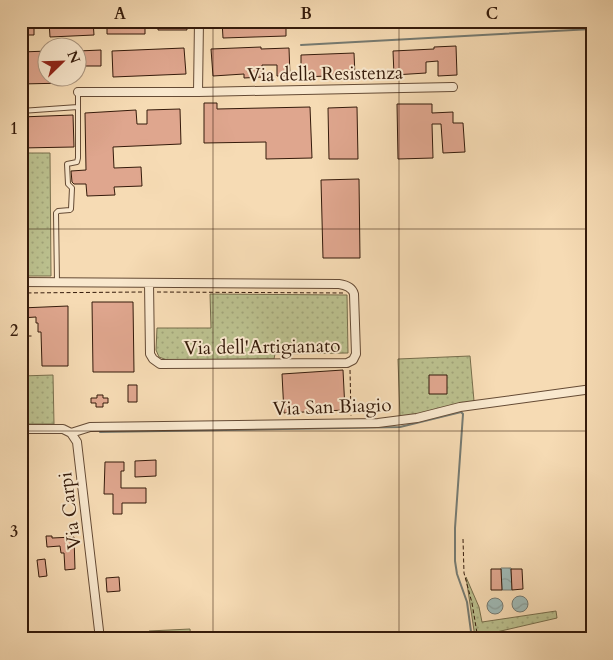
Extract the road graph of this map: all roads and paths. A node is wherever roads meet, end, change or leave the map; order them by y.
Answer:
1 (199, 21) edge
2 (453, 87) dead end
3 (78, 92) joint
4 (198, 92) junction
5 (78, 108) junction
6 (21, 110) edge
7 (21, 282) edge
8 (57, 282) junction
9 (149, 283) junction
10 (150, 292) junction
11 (21, 293) edge
12 (348, 294) dead end
13 (21, 336) edge
14 (33, 336) dead end
15 (350, 362) junction
16 (592, 389) edge
17 (352, 423) junction
18 (21, 429) edge
19 (72, 433) junction
20 (462, 538) dead end
21 (100, 639) edge
22 (478, 639) edge

1 - 4 street
2 - 4 street, Via della Resistenza
3 - 4 street, Via della Resistenza
3 - 5 lane
5 - 6 lane
5 - 8 lane
7 - 8 street, Via dell'Artigianato
8 - 9 street, Via dell'Artigianato
9 - 10 street, Via dell'Artigianato
9 - 15 street, Via dell'Artigianato
10 - 11 path
10 - 12 path
10 - 15 street, Via dell'Artigianato
13 - 14 path
15 - 17 path
16 - 17 street, Via San Biagio
17 - 19 street, Via San Biagio
18 - 19 street
19 - 21 street, Via Carpi
20 - 22 path

